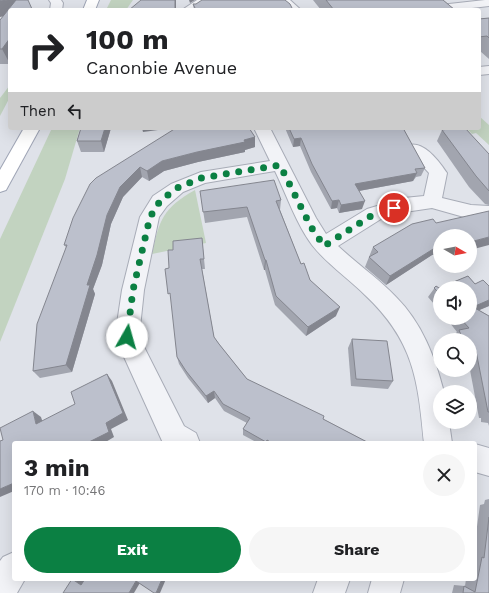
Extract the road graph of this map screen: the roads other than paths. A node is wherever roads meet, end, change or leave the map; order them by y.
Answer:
1 (205, 0) edge
2 (283, 0) edge
3 (179, 1) dead end
4 (489, 3) edge
5 (444, 6) edge
6 (190, 8) edge
7 (293, 8) edge
8 (433, 8) edge
9 (31, 130) edge
10 (263, 130) edge
11 (415, 149) edge
12 (280, 165) junction
13 (0, 186) edge
14 (432, 202) junction
15 (489, 213) edge
16 (324, 246) junction
17 (175, 441) edge
18 (438, 441) edge
19 (477, 459) edge
20 (489, 462) edge
21 (0, 558) edge
22 (12, 567) edge
23 (12, 571) edge
24 (333, 581) edge
25 (387, 581) edge
26 (0, 591) edge
27 (329, 593) edge
28 (384, 593) edge

1 - 6 street
2 - 7 street
3 - 6 street
4 - 5 street
5 - 8 street
9 - 13 main road
10 - 12 street
11 - 14 street
12 - 16 street
12 - 17 street
14 - 15 street
14 - 16 street
16 - 18 street
19 - 20 street
21 - 22 street
23 - 26 street
24 - 27 street
25 - 28 street

